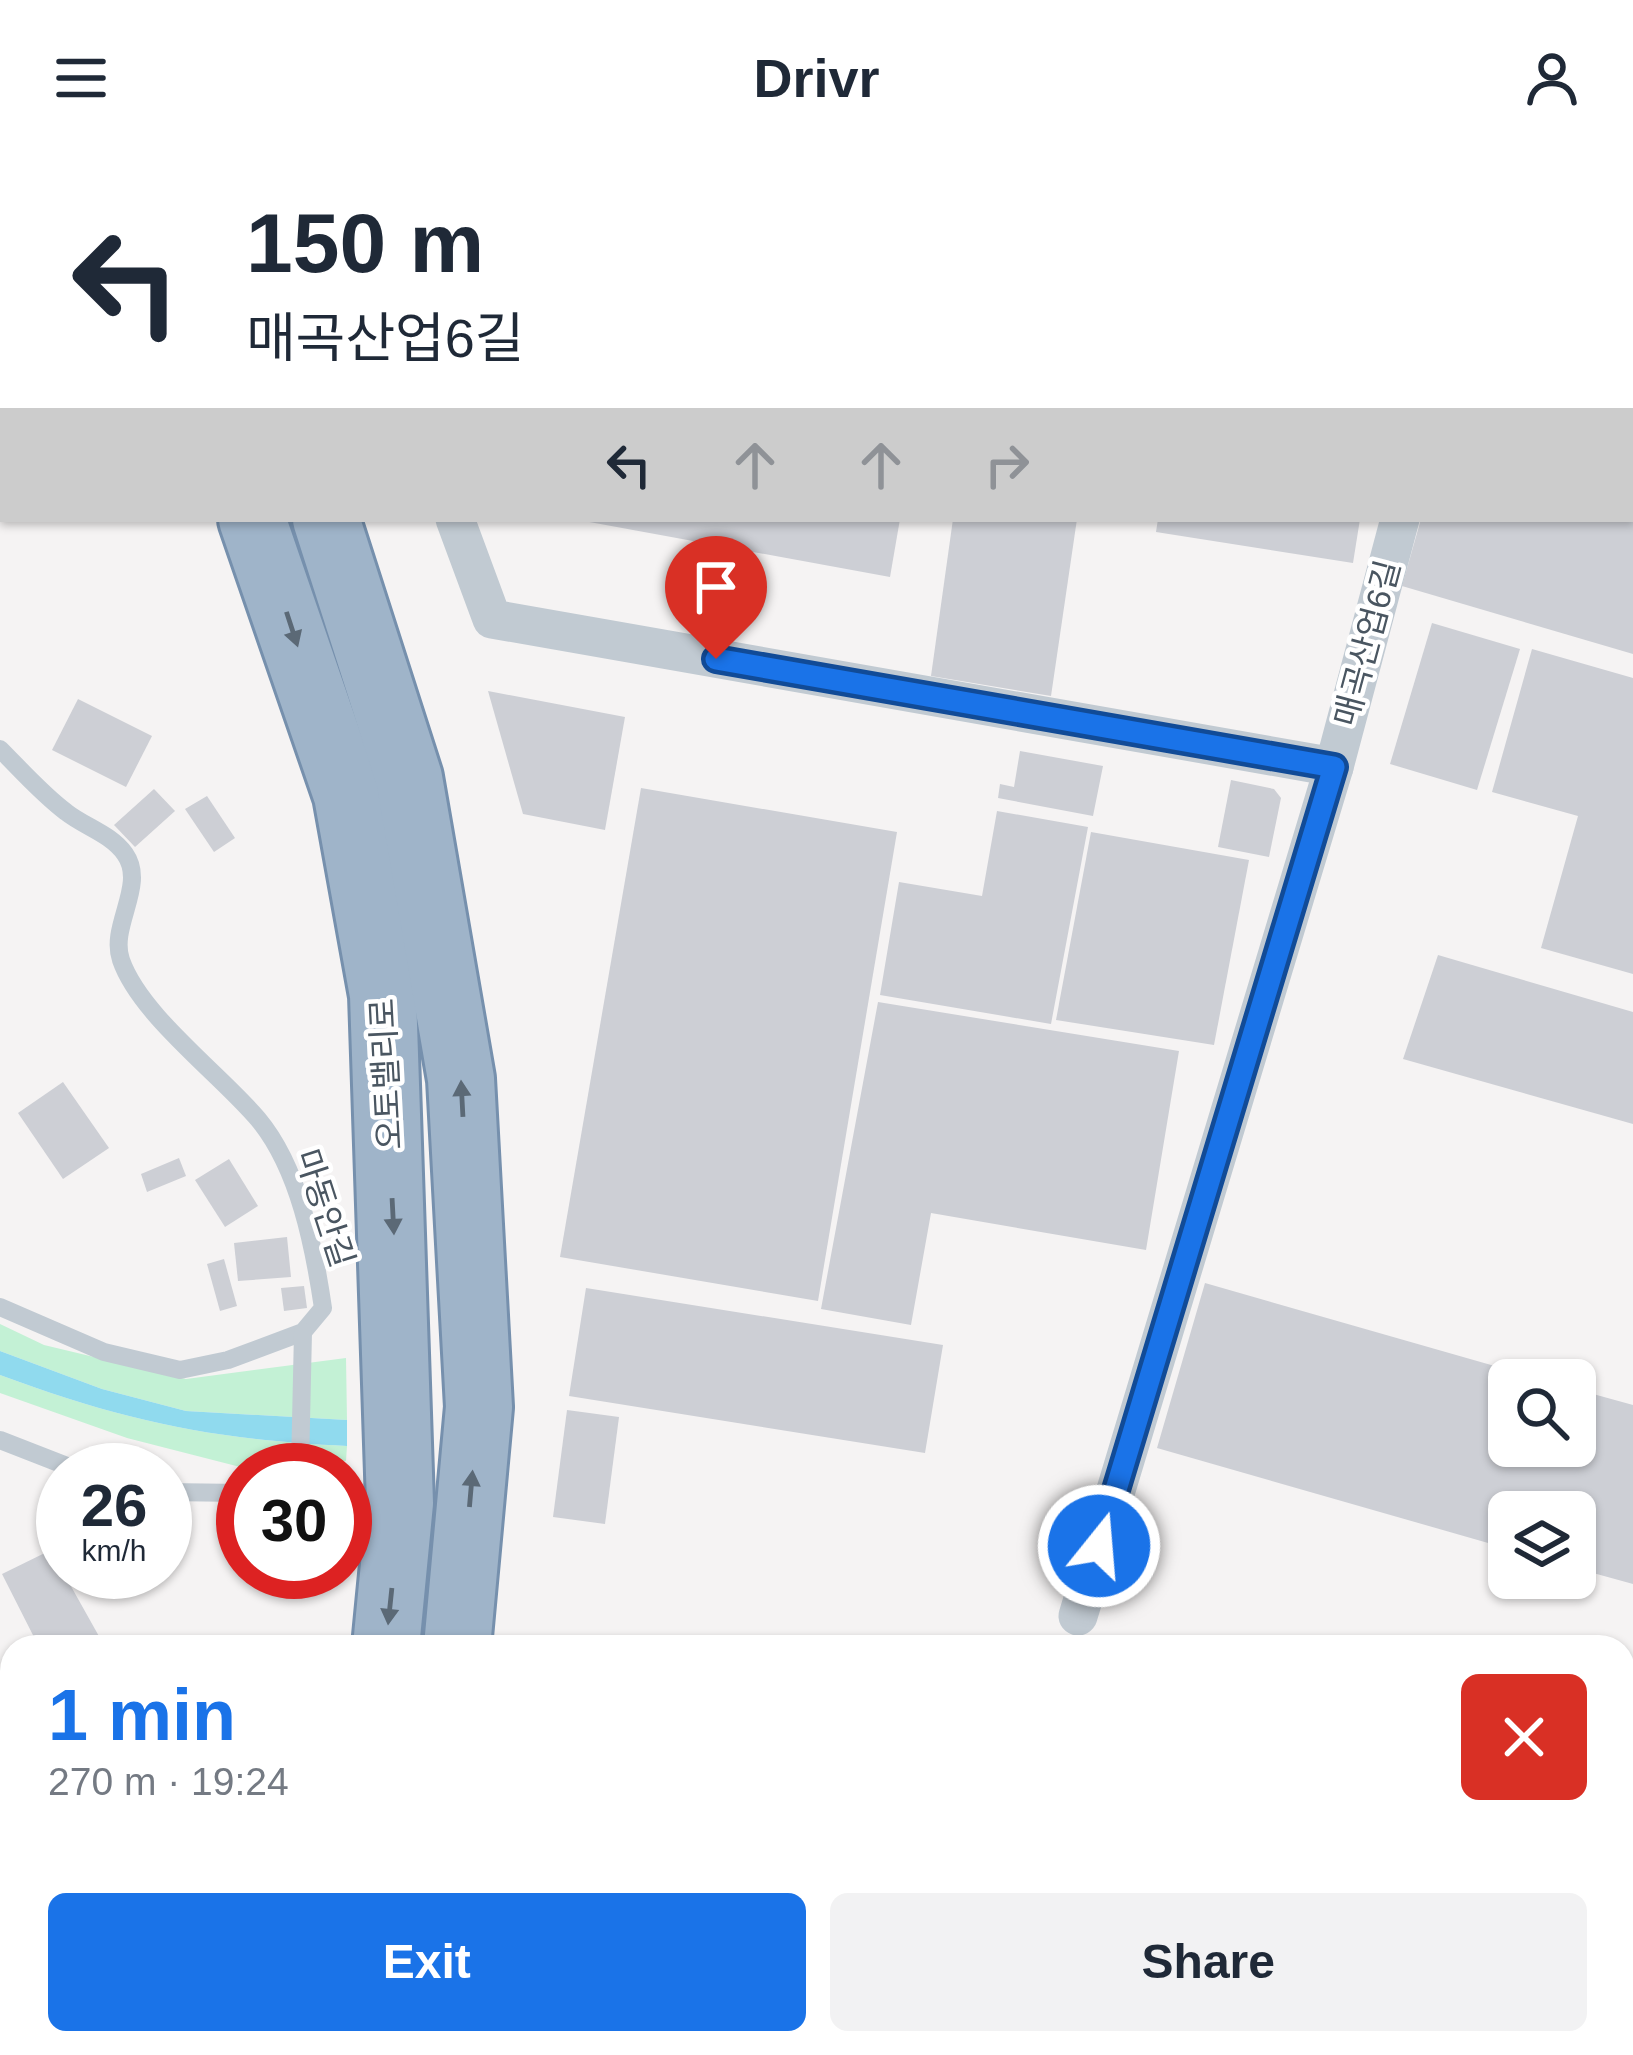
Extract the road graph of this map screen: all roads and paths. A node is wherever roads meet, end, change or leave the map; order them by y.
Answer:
1 (252, 522) edge
2 (327, 522) edge
3 (456, 522) edge
4 (1399, 522) edge
5 (0, 749) edge
6 (1334, 767) junction
7 (0, 1307) edge
8 (303, 1332) junction
9 (0, 1440) edge
10 (298, 1443) edge
11 (36, 1454) edge
12 (1078, 1616) dead end
13 (387, 1635) edge
14 (458, 1635) edge

1 -> 13 highway, 오토밸리로
14 -> 2 highway, 오토밸리로
3 - 6 street, 매곡산업6길
4 - 6 street, 매곡산업6길
5 - 8 lane, 마동안길
6 - 12 street, 매곡산업6길
7 - 8 lane
8 - 10 lane
9 - 11 lane

